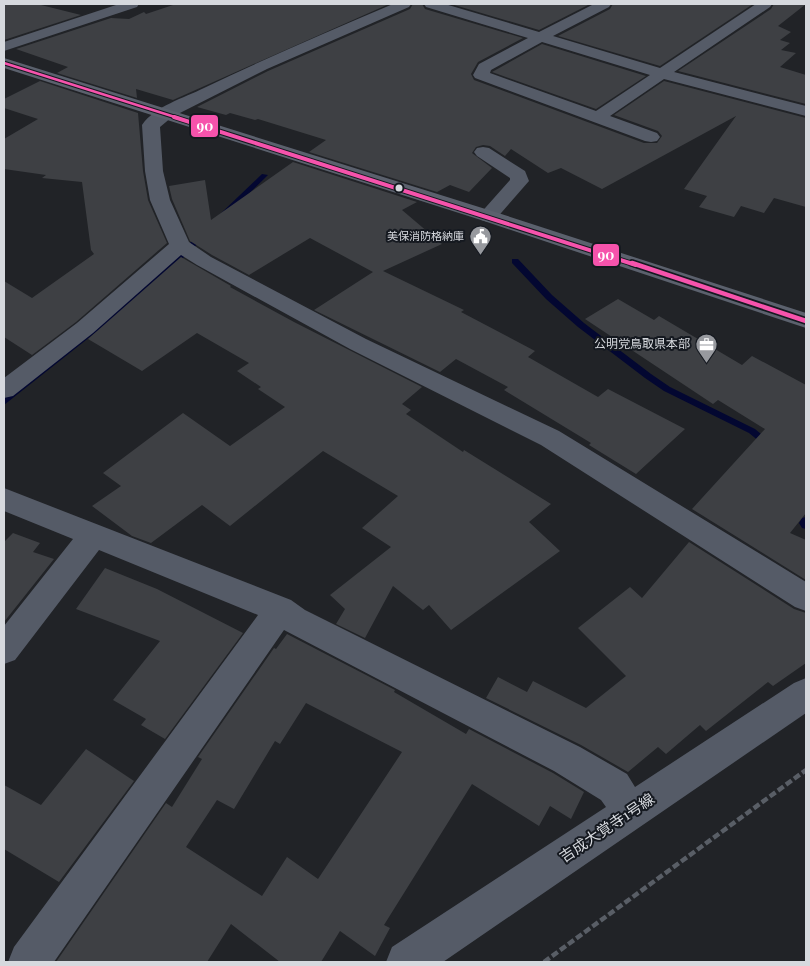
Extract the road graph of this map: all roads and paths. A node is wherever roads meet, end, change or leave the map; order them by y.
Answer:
1 (132, 4) edge
2 (404, 4) edge
3 (431, 4) edge
4 (604, 4) edge
5 (765, 4) edge
6 (541, 37) junction
7 (4, 47) edge
8 (4, 63) edge
9 (662, 74) junction
10 (805, 109) edge
11 (166, 113) junction
12 (597, 118) junction
13 (650, 137) dead end
14 (483, 152) dead end
15 (488, 216) junction
16 (180, 245) junction
17 (806, 321) edge
18 (4, 390) edge
19 (4, 498) edge
20 (93, 535) junction
21 (806, 598) edge
22 (280, 610) junction
23 (4, 650) edge
24 (806, 694) edge
25 (806, 770) edge
26 (630, 812) junction
27 (29, 962) edge
28 (407, 962) edge
29 (544, 962) edge

1 - 7 street
2 - 11 street
3 - 6 street
4 - 6 street
5 - 9 street
6 - 9 street
6 - 12 street
8 - 11 highway
9 - 10 street
9 - 12 street
11 - 15 highway
11 - 16 street
12 - 13 street
14 - 15 street
15 - 17 highway
16 - 18 street
16 - 21 street
19 - 20 street
20 - 22 street
20 - 23 street
22 - 26 street
22 - 27 street
24 - 26 street, 吉成大覚寺1号線
25 - 29 path
26 - 28 street, 吉成大覚寺1号線

